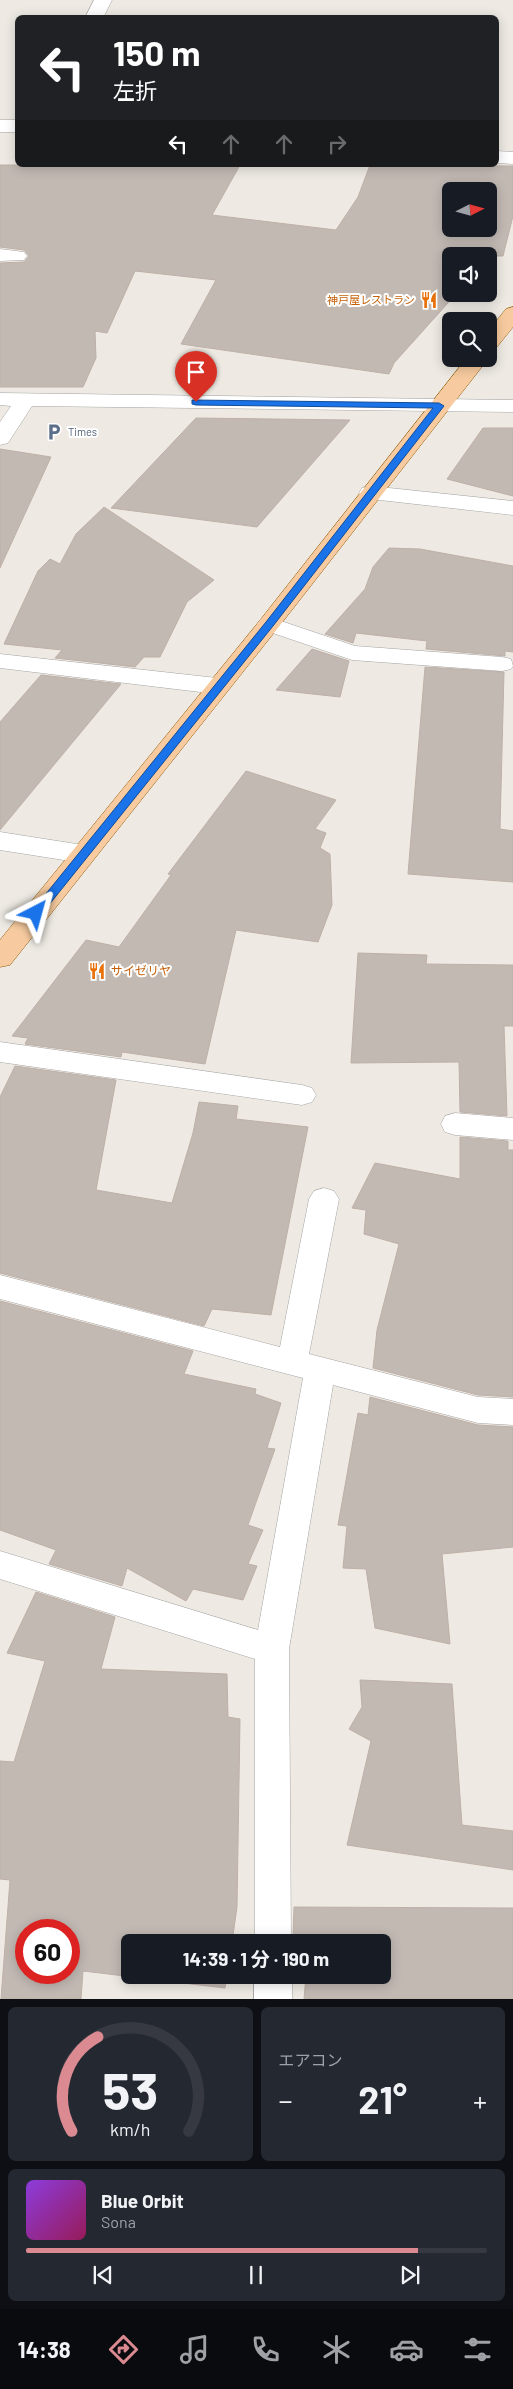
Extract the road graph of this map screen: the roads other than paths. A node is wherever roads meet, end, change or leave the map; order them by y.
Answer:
1 (103, 0) edge
2 (96, 15) edge
3 (0, 126) edge
4 (15, 126) edge
5 (499, 157) edge
6 (513, 158) edge
7 (513, 313) edge
8 (497, 334) edge
9 (471, 367) edge
10 (0, 399) edge
11 (26, 399) junction
12 (439, 406) junction
13 (513, 406) edge
14 (0, 438) edge
15 (370, 493) junction
16 (513, 508) edge
17 (269, 624) junction
18 (0, 660) edge
19 (502, 664) dead end
20 (218, 686) junction
21 (0, 841) edge
22 (83, 854) junction
23 (0, 958) edge
24 (0, 1052) edge
25 (302, 1095) dead end
26 (455, 1124) dead end
27 (513, 1129) edge
28 (324, 1199) dead end
29 (0, 1287) edge
30 (306, 1367) junction
31 (513, 1412) edge
32 (0, 1565) edge
33 (272, 1649) junction
34 (273, 1934) edge
35 (273, 1984) edge
36 (273, 1999) edge

1 - 2 street
3 - 4 street
5 - 6 street
7 - 8 main road
9 - 12 main road
10 - 11 street
11 - 12 street
11 - 14 street
12 - 13 street
12 - 15 main road
15 - 16 street
15 - 17 main road
17 - 19 street
17 - 20 main road
18 - 20 street
20 - 22 main road
21 - 22 street
22 - 23 main road
24 - 25 street
26 - 27 street
28 - 30 street
29 - 30 street
30 - 31 street
30 - 33 street
32 - 33 street
33 - 34 street
35 - 36 street

